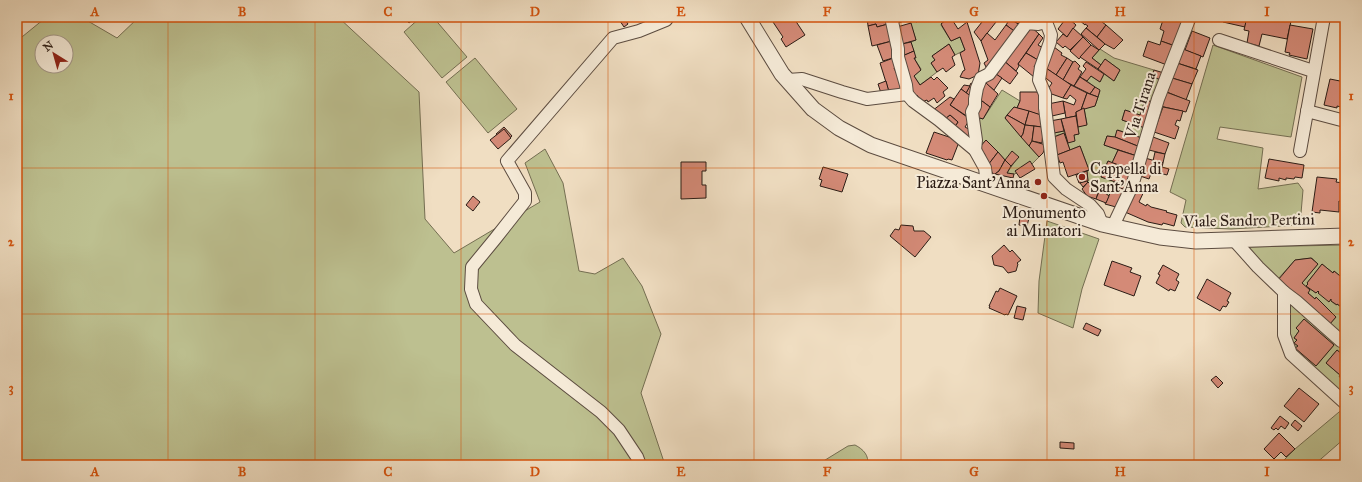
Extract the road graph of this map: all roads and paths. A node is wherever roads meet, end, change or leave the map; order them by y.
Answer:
1 (668, 17) edge
2 (890, 17) edge
3 (1190, 17) edge
4 (1324, 17) edge
5 (750, 18) edge
6 (1047, 19) edge
7 (1219, 40) dead end
8 (1314, 72) junction
9 (788, 80) junction
10 (907, 94) junction
11 (1307, 111) junction
12 (1345, 121) edge
13 (975, 150) junction
14 (1300, 151) dead end
15 (987, 184) junction
16 (1108, 225) junction
17 (1345, 236) edge
18 (1233, 239) junction
19 (1284, 292) junction
20 (1341, 341) dead end
21 (1345, 403) edge
22 (640, 465) edge

1 - 22 street
2 - 10 street
3 - 16 street, Via Tirana
4 - 8 street
5 - 9 street, Viale Sandro Pertini
6 - 13 street
6 - 16 street
7 - 8 street
8 - 11 street
9 - 10 street
9 - 15 street, Viale Sandro Pertini
10 - 13 street
11 - 12 street
11 - 14 street
13 - 15 street
15 - 16 street, Viale Sandro Pertini
16 - 18 street, Viale Sandro Pertini
17 - 18 street, Viale Sandro Pertini
18 - 19 street
19 - 20 street
19 - 21 street

